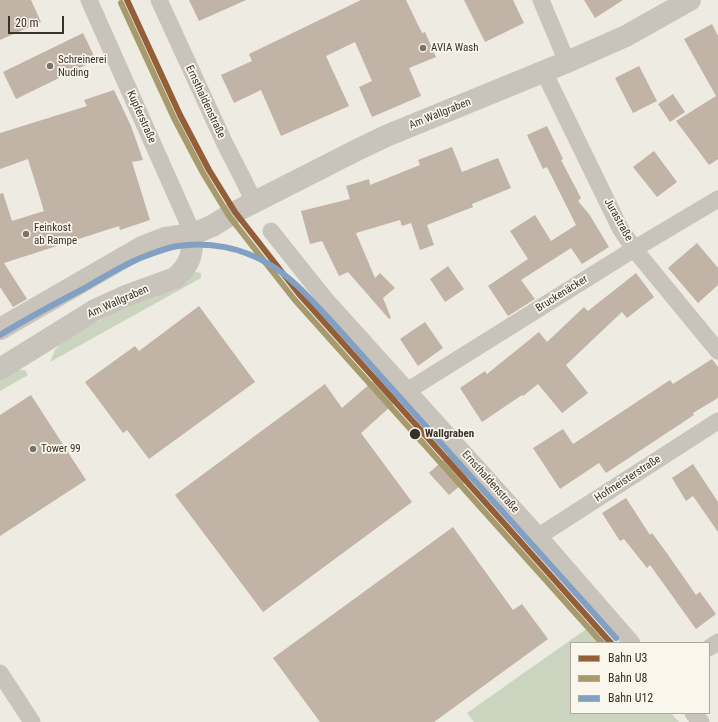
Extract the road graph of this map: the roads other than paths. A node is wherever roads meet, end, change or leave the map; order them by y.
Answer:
1 (89, 0) edge
2 (159, 0) edge
3 (541, 0) edge
4 (690, 0) edge
5 (567, 62) junction
6 (544, 72) junction
7 (718, 199) edge
8 (254, 202) junction
9 (271, 231) dead end
10 (193, 234) junction
11 (634, 249) junction
12 (0, 329) edge
13 (718, 351) edge
14 (0, 369) edge
15 (407, 391) junction
16 (718, 421) edge
17 (539, 536) junction
18 (631, 642) edge
19 (0, 673) edge
20 (694, 714) edge
21 (32, 722) edge
22 (701, 722) edge

1 - 10 street, Kupferstraße
2 - 8 street, Ernsthaldenstraße
3 - 5 street
4 - 5 street, Am Wallgraben
5 - 6 street, Am Wallgraben
6 - 8 street, Am Wallgraben
6 - 11 street, Jurastraße
7 - 11 street, Bruckenäcker
8 - 10 street, Am Wallgraben
9 - 15 street, Ernsthaldenstraße
10 - 12 street, Am Wallgraben
10 - 14 street, Am Wallgraben
11 - 13 street, Jurastraße
11 - 15 street, Bruckenäcker
15 - 17 street, Ernsthaldenstraße
16 - 17 street, Hofmeisterstraße
17 - 18 street, Ernsthaldenstraße
19 - 21 street
20 - 22 street

